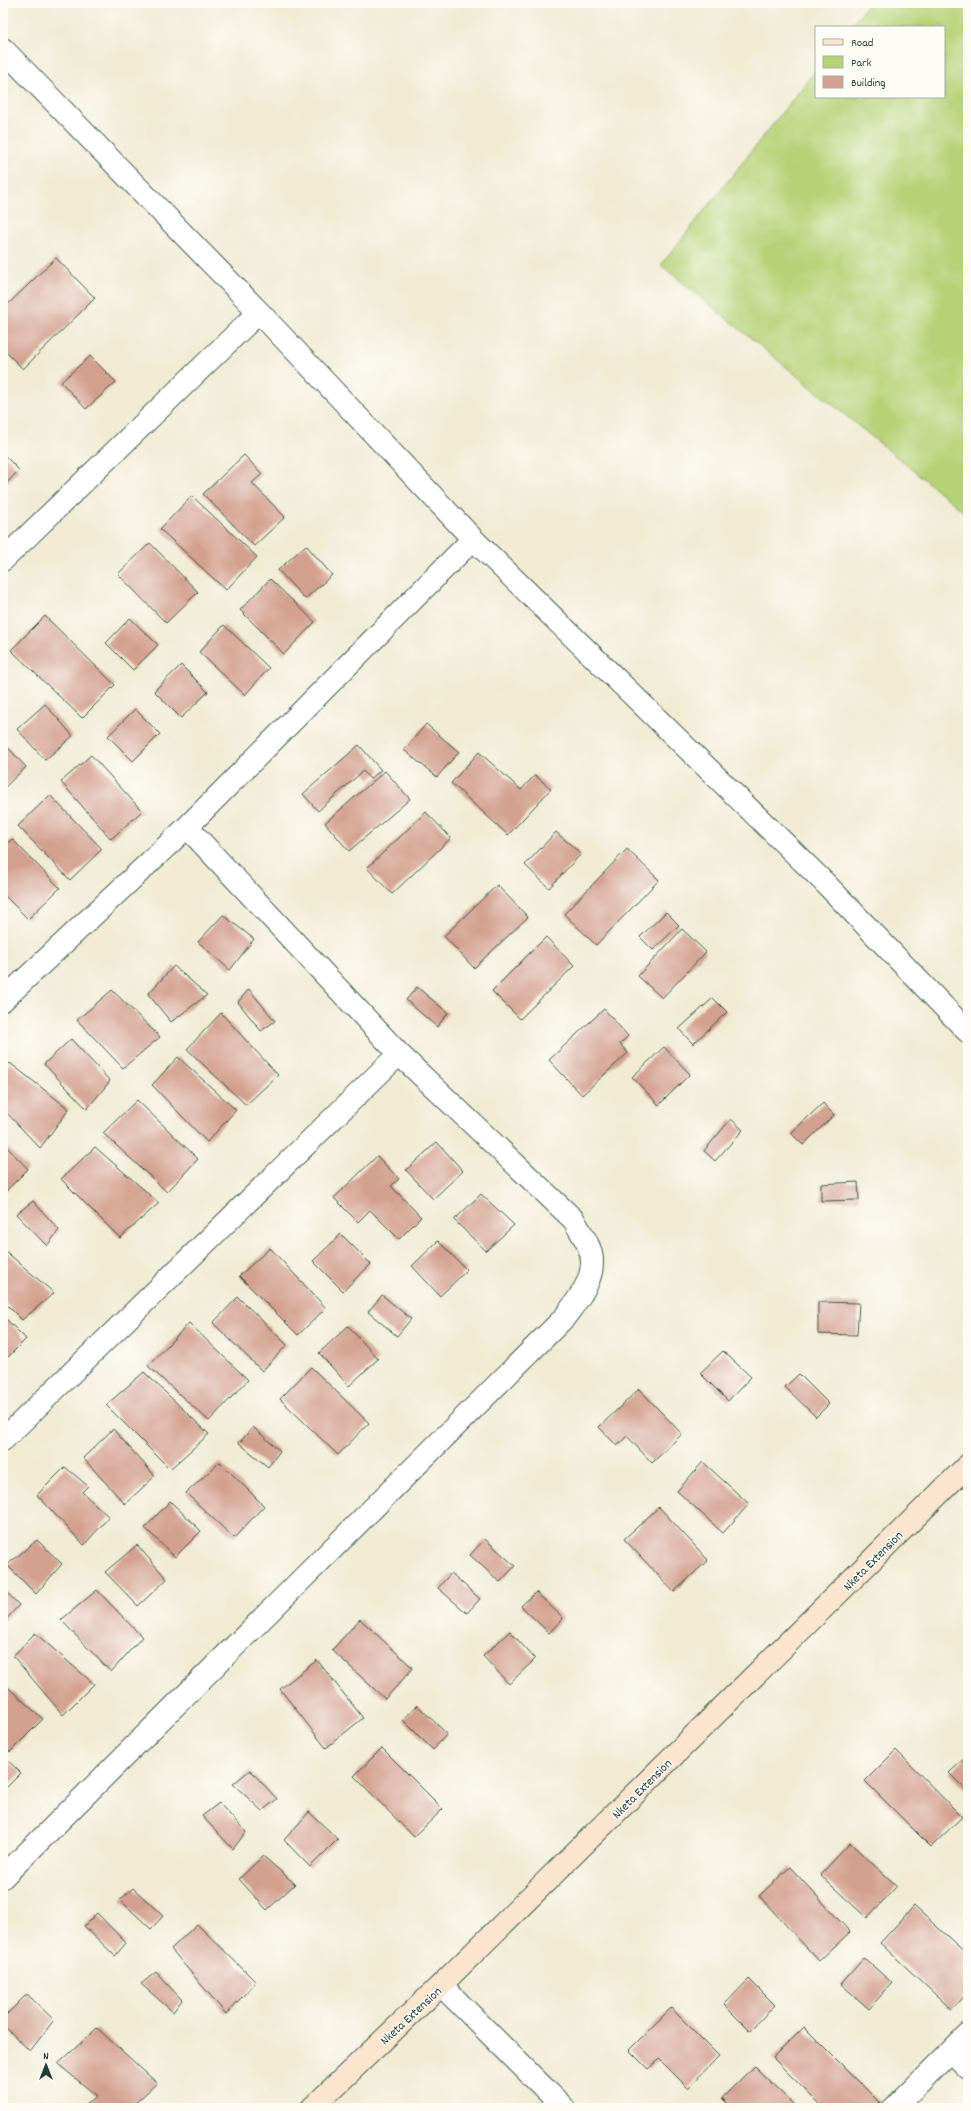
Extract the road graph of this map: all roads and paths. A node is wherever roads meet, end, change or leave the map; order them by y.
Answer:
1 (3, 49) edge
2 (259, 312) junction
3 (473, 539) junction
4 (3, 560) edge
5 (186, 827) junction
6 (3, 1000) edge
7 (968, 1032) edge
8 (399, 1054) junction
9 (3, 1440) edge
10 (968, 1465) edge
11 (3, 1877) edge
12 (441, 1985) junction
13 (968, 2034) edge
14 (952, 2052) junction
15 (968, 2068) edge
16 (312, 2108) edge
17 (564, 2108) edge
18 (894, 2108) edge

1 - 2 street
2 - 3 street
2 - 4 street
3 - 5 street
3 - 7 street
5 - 6 street
5 - 8 street
8 - 9 street
8 - 11 street
10 - 12 street, Nketa Extension
12 - 16 street, Nketa Extension
12 - 17 street
13 - 14 street
14 - 15 street
14 - 18 street

